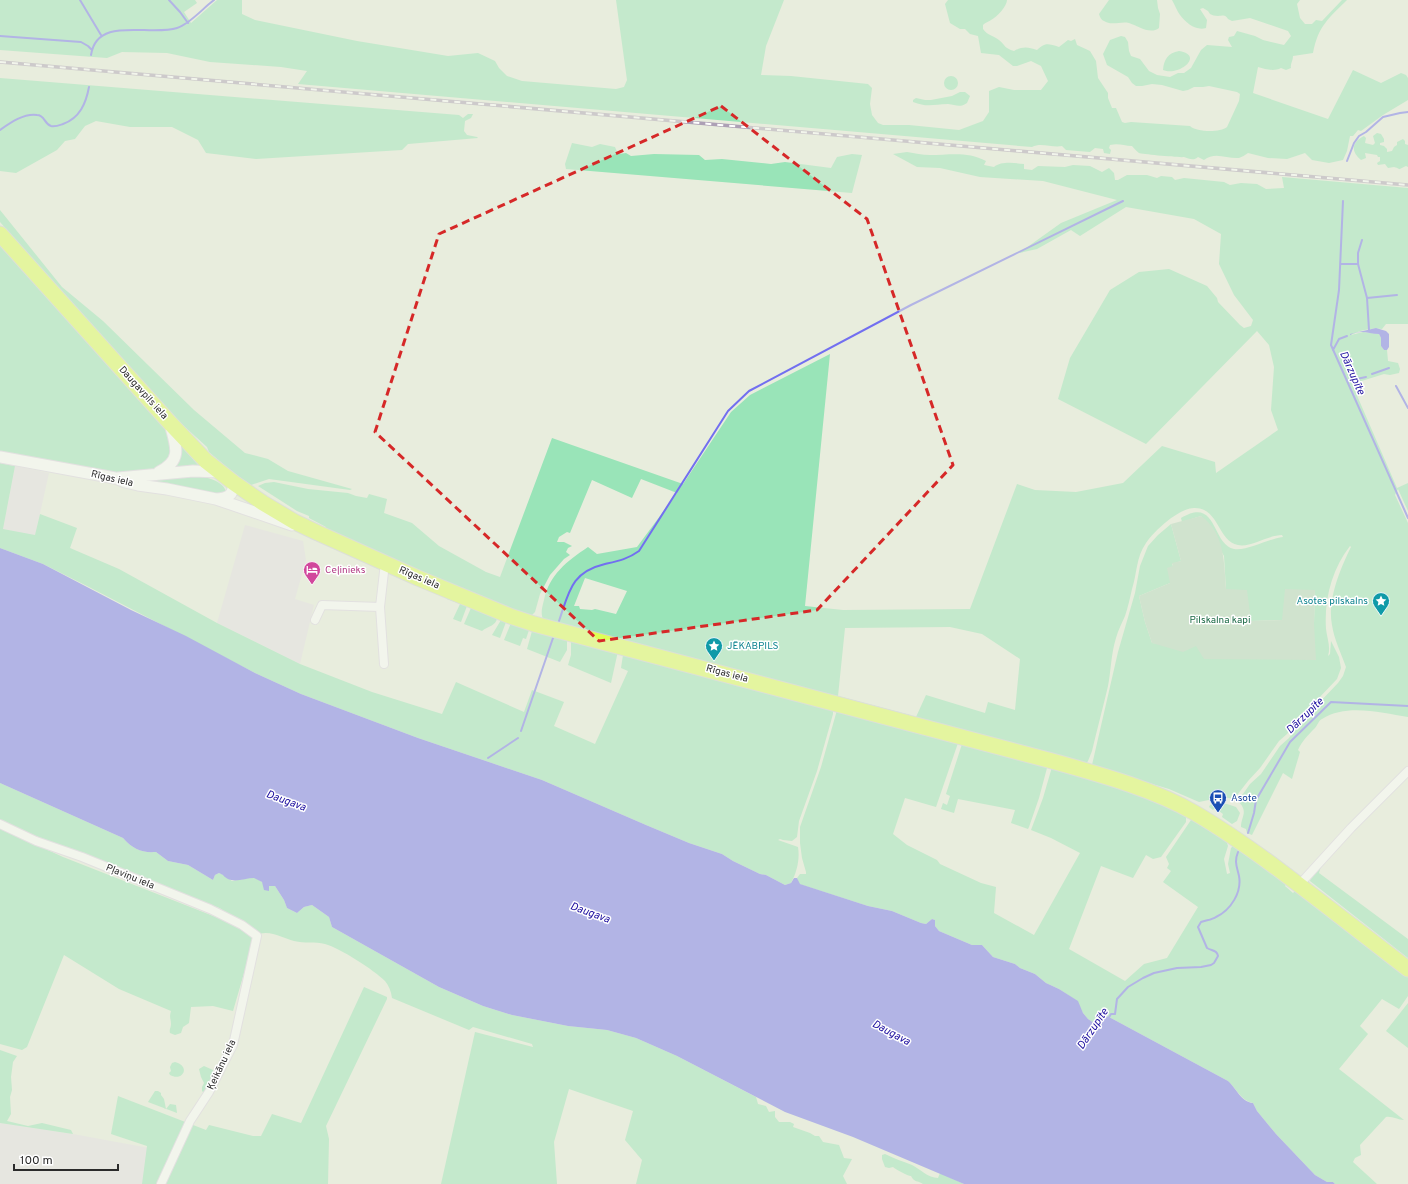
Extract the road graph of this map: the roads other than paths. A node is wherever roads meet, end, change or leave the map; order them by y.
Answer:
1 (0, 234) edge
2 (170, 424) junction
3 (0, 457) edge
4 (219, 472) junction
5 (156, 474) junction
6 (115, 478) junction
7 (234, 483) junction
8 (216, 498) junction
9 (308, 529) junction
10 (385, 563) junction
11 (380, 607) junction
12 (315, 620) dead end
13 (384, 664) dead end
14 (1408, 771) edge
15 (0, 824) edge
16 (1299, 885) junction
17 (257, 936) joint
18 (1408, 969) edge
19 (161, 1184) edge

1 - 2 highway, Daugavpils iela
2 - 4 highway, Daugavpils iela
2 - 5 main road
3 - 6 main road, Rīgas iela
4 - 5 main road
4 - 7 highway, Daugavpils iela
5 - 6 main road
6 - 8 main road, Rīgas iela
7 - 8 main road
7 - 9 highway, Daugavpils iela
8 - 9 main road, Rīgas iela
9 - 10 highway, Rīgas iela
10 - 11 street
10 - 16 highway, Rīgas iela
11 - 12 street
11 - 13 street
14 - 16 street
15 - 17 street, Pļaviņu iela
16 - 18 highway, Rīgas iela
17 - 19 street, Ķeikānu iela

